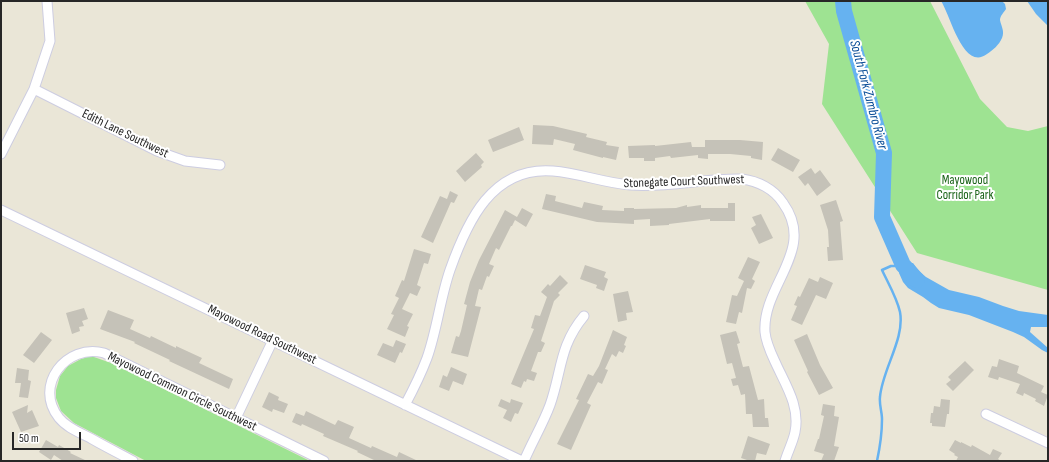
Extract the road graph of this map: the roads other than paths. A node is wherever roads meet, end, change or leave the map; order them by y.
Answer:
1 (47, 1) edge
2 (34, 89) junction
3 (1, 154) edge
4 (220, 165) dead end
5 (1, 210) edge
6 (584, 316) dead end
7 (272, 340) junction
8 (405, 405) junction
9 (986, 414) dead end
10 (236, 418) junction
11 (1048, 444) edge
12 (133, 461) edge
13 (324, 461) edge
14 (523, 461) edge
15 (785, 461) edge

1 - 2 street
2 - 3 street
2 - 4 street, Edith Lane Southwest
5 - 7 street, Mayowood Road Southwest
6 - 14 street
7 - 8 street, Mayowood Road Southwest
7 - 10 street
8 - 14 street, Mayowood Road Southwest
8 - 15 street, Stonegate Court Southwest
9 - 11 street
10 - 12 street, Mayowood Common Circle Southwest
10 - 13 street, Mayowood Common Circle Southwest

